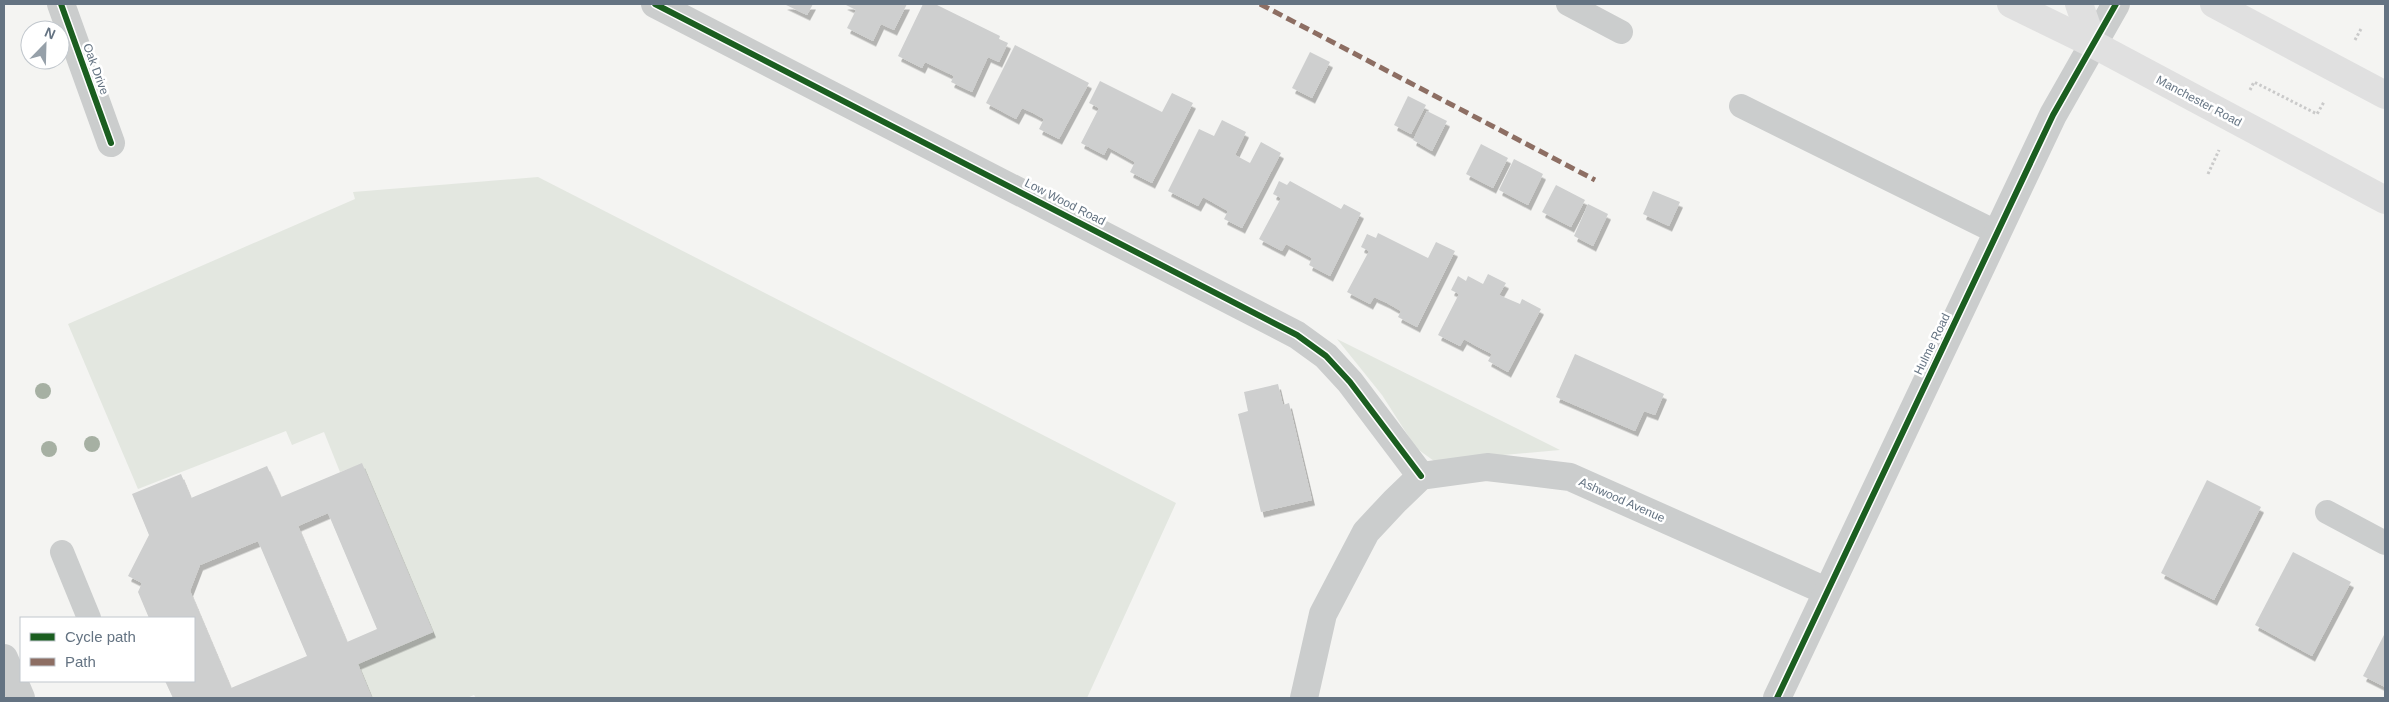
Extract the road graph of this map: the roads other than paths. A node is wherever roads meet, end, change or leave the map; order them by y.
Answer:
1 (60, 4) edge
2 (654, 4) edge
3 (1568, 4) edge
4 (2011, 4) edge
5 (2079, 4) edge
6 (2116, 4) edge
7 (2214, 4) edge
8 (1621, 32) dead end
9 (2093, 44) junction
10 (2385, 95) edge
11 (1741, 106) dead end
12 (111, 143) dead end
13 (2385, 200) edge
14 (1998, 233) junction
15 (1421, 476) junction
16 (2327, 512) dead end
17 (2385, 543) edge
18 (62, 552) dead end
19 (1826, 591) junction
20 (90, 617) edge
21 (10, 660) edge
22 (21, 698) edge
23 (1304, 698) edge
24 (1777, 698) edge

1 - 12 street, Oak Drive
2 - 15 street, Low Wood Road
3 - 8 lane
4 - 9 highway, Manchester Road
5 - 9 highway
6 - 9 street, Hulme Road
7 - 10 highway
9 - 13 highway, Manchester Road
9 - 14 street, Hulme Road
11 - 14 lane
14 - 19 street, Hulme Road
15 - 19 street, Ashwood Avenue
15 - 23 street
16 - 17 lane
18 - 20 lane
19 - 24 street, Hulme Road
21 - 22 street

